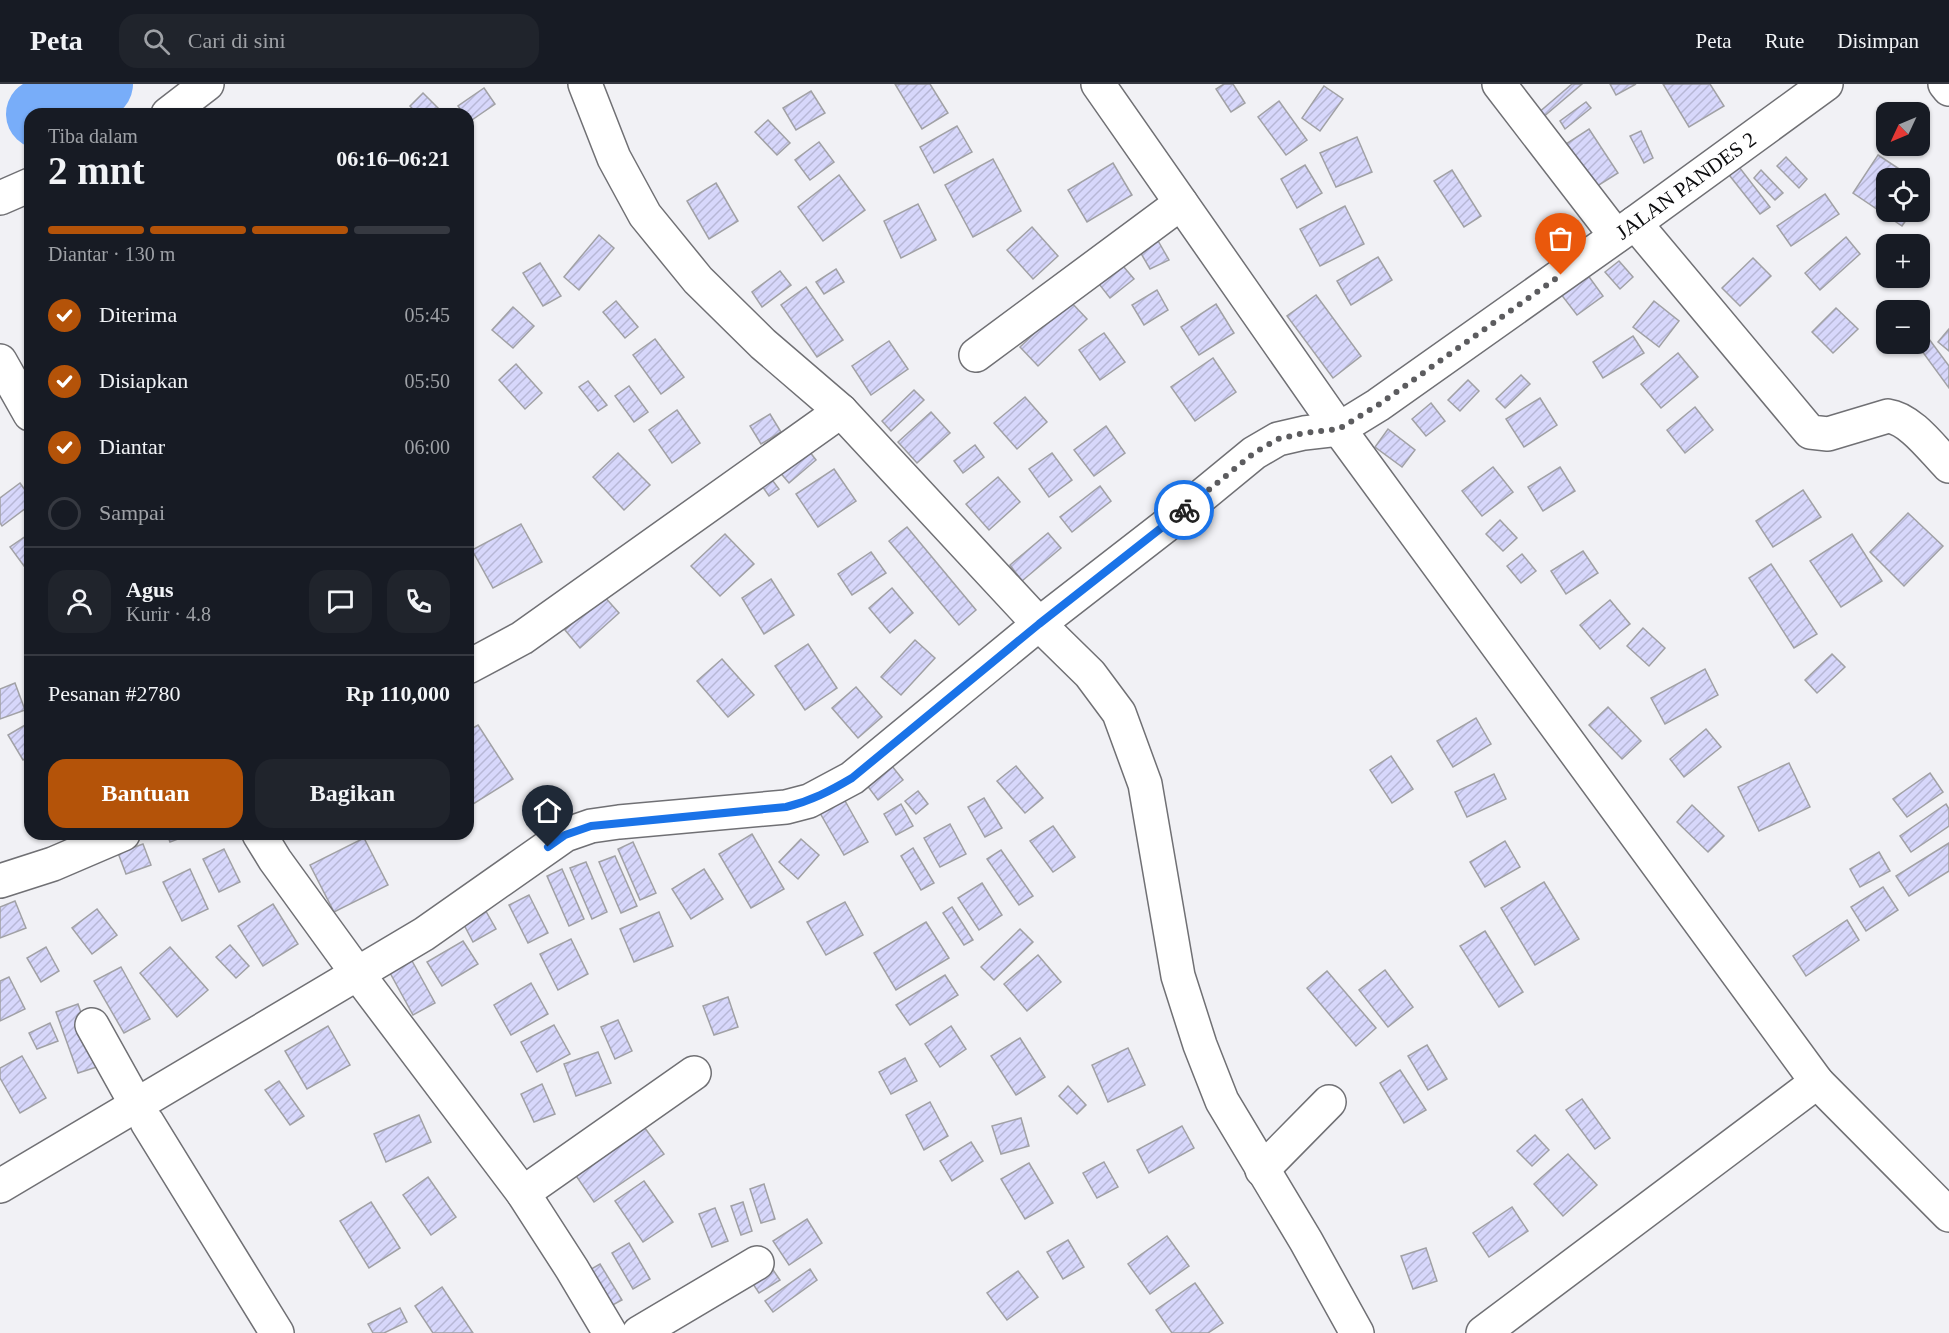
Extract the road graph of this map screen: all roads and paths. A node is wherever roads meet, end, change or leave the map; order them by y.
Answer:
1 (207, 84) edge
2 (585, 84) edge
3 (1098, 84) edge
4 (1499, 84) edge
5 (1826, 84) edge
6 (1945, 84) edge
7 (1949, 89) edge
8 (177, 108) edge
9 (24, 188) edge
10 (0, 198) edge
11 (1181, 202) junction
12 (1626, 230) junction
13 (976, 356) dead end
14 (0, 361) edge
15 (24, 403) edge
16 (841, 411) junction
17 (1339, 429) junction
18 (1949, 466) edge
19 (1039, 624) junction
20 (474, 664) edge
21 (109, 840) edge
22 (263, 840) edge
23 (0, 881) edge
24 (357, 973) junction
25 (93, 1025) dead end
26 (694, 1073) dead end
27 (1817, 1082) junction
28 (1329, 1102) dead end
29 (142, 1113) junction
30 (1262, 1170) junction
31 (0, 1186) edge
32 (523, 1193) junction
33 (1949, 1215) edge
34 (757, 1263) dead end
35 (277, 1333) edge
36 (609, 1333) edge
37 (639, 1333) edge
38 (1358, 1333) edge
39 (1483, 1333) edge

1 - 8 street
2 - 16 street
3 - 11 street
4 - 12 street
5 - 12 street, JALAN PANDES 2
6 - 7 street
9 - 10 street
11 - 13 street
11 - 17 street
12 - 17 street, JALAN PANDES 2
12 - 18 street
14 - 15 street
16 - 19 street
16 - 20 street
17 - 19 street
17 - 27 street
19 - 24 street
19 - 30 street
21 - 23 street
22 - 24 street
24 - 29 street
24 - 32 street
25 - 29 street
26 - 32 street
27 - 33 street
27 - 39 street
28 - 30 street
29 - 31 street
29 - 35 street
30 - 38 street
32 - 36 street
34 - 37 street

